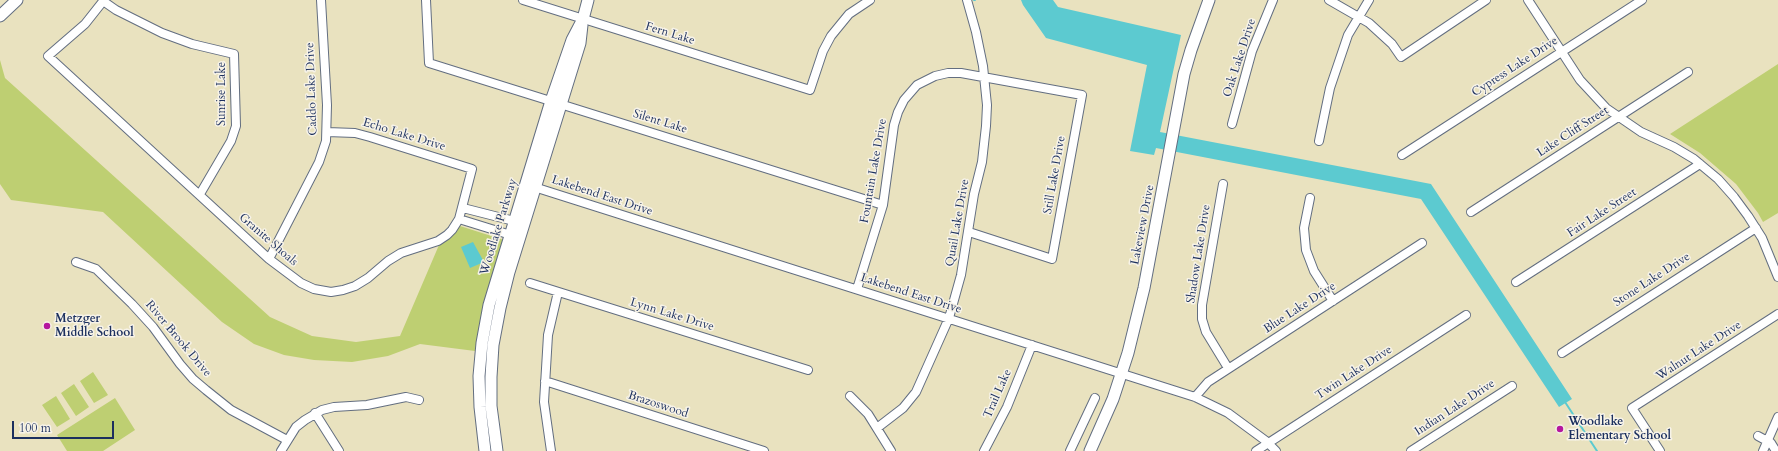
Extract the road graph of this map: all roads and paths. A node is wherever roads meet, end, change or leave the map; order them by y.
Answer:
1 (16, 0) edge
2 (321, 0) edge
3 (426, 0) edge
4 (523, 0) edge
5 (588, 0) edge
6 (870, 0) edge
7 (966, 0) edge
8 (1209, 0) edge
9 (1273, 0) edge
10 (1329, 0) edge
11 (1369, 0) edge
12 (1486, 0) edge
13 (1528, 0) edge
14 (1642, 0) edge
15 (104, 1) edge
16 (0, 16) edge
17 (1358, 17) junction
18 (583, 19) junction
19 (1562, 52) junction
20 (1688, 72) dead end
21 (984, 77) junction
22 (1082, 95) joint
23 (552, 100) junction
24 (562, 104) junction
25 (1617, 117) junction
26 (1232, 124) dead end
27 (327, 132) junction
28 (1319, 141) dead end
29 (1402, 154) dead end
30 (1700, 164) junction
31 (472, 169) joint
32 (1224, 184) dead end
33 (525, 185) junction
34 (536, 188) junction
35 (200, 194) junction
36 (1310, 198) dead end
37 (883, 205) junction
38 (463, 208) junction
39 (1471, 212) dead end
40 (492, 216) junction
41 (459, 219) junction
42 (519, 223) junction
43 (488, 228) junction
44 (1756, 228) junction
45 (969, 232) junction
46 (515, 236) junction
47 (1422, 243) dead end
48 (269, 259) junction
49 (76, 262) dead end
50 (1778, 277) edge
51 (1516, 282) dead end
52 (530, 283) dead end
53 (857, 289) junction
54 (558, 292) junction
55 (1333, 301) junction
56 (1778, 314) edge
57 (1466, 315) dead end
58 (949, 318) junction
59 (1032, 345) junction
60 (1562, 353) dead end
61 (1228, 368) junction
62 (808, 370) dead end
63 (1121, 374) junction
64 (545, 381) junction
65 (1512, 386) dead end
66 (850, 396) dead end
67 (1195, 397) junction
68 (1095, 398) dead end
69 (419, 400) dead end
70 (315, 413) junction
71 (1778, 417) edge
72 (877, 428) junction
73 (1758, 436) dead end
74 (287, 440) junction
75 (1772, 441) edge
76 (1268, 443) junction
77 (281, 451) edge
78 (340, 451) edge
79 (485, 451) edge
80 (497, 451) edge
81 (551, 451) edge
82 (764, 451) edge
83 (890, 451) edge
84 (984, 451) edge
85 (1070, 451) edge
86 (1090, 451) edge
87 (1256, 451) edge
88 (1276, 451) edge
89 (1411, 451) edge
90 (1660, 451) edge
91 (1763, 451) edge
92 (1776, 451) edge

1 - 16 street
2 - 27 street, Caddo Lake Drive
3 - 23 street, Silent Lake
4 - 18 street, Fern Lake
5 - 18 street, Woodlake Parkway
6 - 18 street, Fern Lake
7 - 21 street, Quail Lake Drive
8 - 63 street, Lakeview Drive
9 - 26 street, Oak Lake Drive
10 - 17 street
11 - 17 street
12 - 17 street
13 - 19 street
14 - 19 street, Cypress Lake Drive
15 - 35 street, Granite Shoals
15 - 35 street, Sunrise Lake
17 - 28 street
18 - 23 street, Woodlake Parkway
18 - 24 street, Woodlake Parkway
19 - 25 street
19 - 29 street, Cypress Lake Drive
20 - 25 street, Lake Cliff Street
21 - 22 street, Fountain Lake Drive
21 - 37 street, Fountain Lake Drive
21 - 45 street, Quail Lake Drive
22 - 45 street, Still Lake Drive
23 - 24 street, Silent Lake
23 - 33 street, Woodlake Parkway
24 - 34 street, Woodlake Parkway
24 - 37 street, Silent Lake
25 - 30 street
25 - 39 street, Lake Cliff Street
27 - 31 street, Echo Lake Drive
27 - 48 street, Caddo Lake Drive
30 - 44 street
30 - 51 street, Fair Lake Street
31 - 38 street, Granite Shoals
32 - 61 street, Shadow Lake Drive
33 - 34 street, Lakebend East Drive
33 - 42 street, Woodlake Parkway
34 - 42 street, Woodlake Parkway
34 - 53 street, Lakebend East Drive
35 - 48 street, Granite Shoals
36 - 55 street
37 - 53 street, Fountain Lake Drive
38 - 40 street
38 - 41 street, Granite Shoals
40 - 42 street
40 - 43 street
41 - 43 street
41 - 48 street, Granite Shoals
42 - 46 street, Woodlake Parkway
43 - 46 street
44 - 50 street
44 - 60 street, Stone Lake Drive
45 - 58 street, Quail Lake Drive
46 - 79 street, Woodlake Parkway
46 - 80 street, Woodlake Parkway
47 - 55 street, Blue Lake Drive
49 - 74 street, River Brook Drive
52 - 54 street, Lynn Lake Drive
53 - 58 street, Lakebend East Drive
54 - 62 street, Lynn Lake Drive
54 - 64 street
55 - 61 street, Blue Lake Drive
56 - 90 street, Walnut Lake Drive
57 - 76 street, Twin Lake Drive
58 - 59 street, Lakebend East Drive
58 - 72 street, Quail Lake Drive
59 - 63 street, Lakebend East Drive
59 - 84 street, Trail Lake
61 - 67 street, Blue Lake Drive
63 - 67 street, Lakebend East Drive
63 - 86 street, Lakeview Drive
64 - 81 street
64 - 82 street, Brazoswood
65 - 89 street, Indian Lake Drive
66 - 72 street
67 - 76 street, Lakebend East Drive
68 - 85 street
69 - 70 street
70 - 74 street
70 - 78 street
71 - 75 street
72 - 83 street
73 - 75 street
74 - 77 street
75 - 91 street
75 - 92 street
76 - 87 street, Twin Lake Drive
76 - 88 street, Lakebend East Drive

